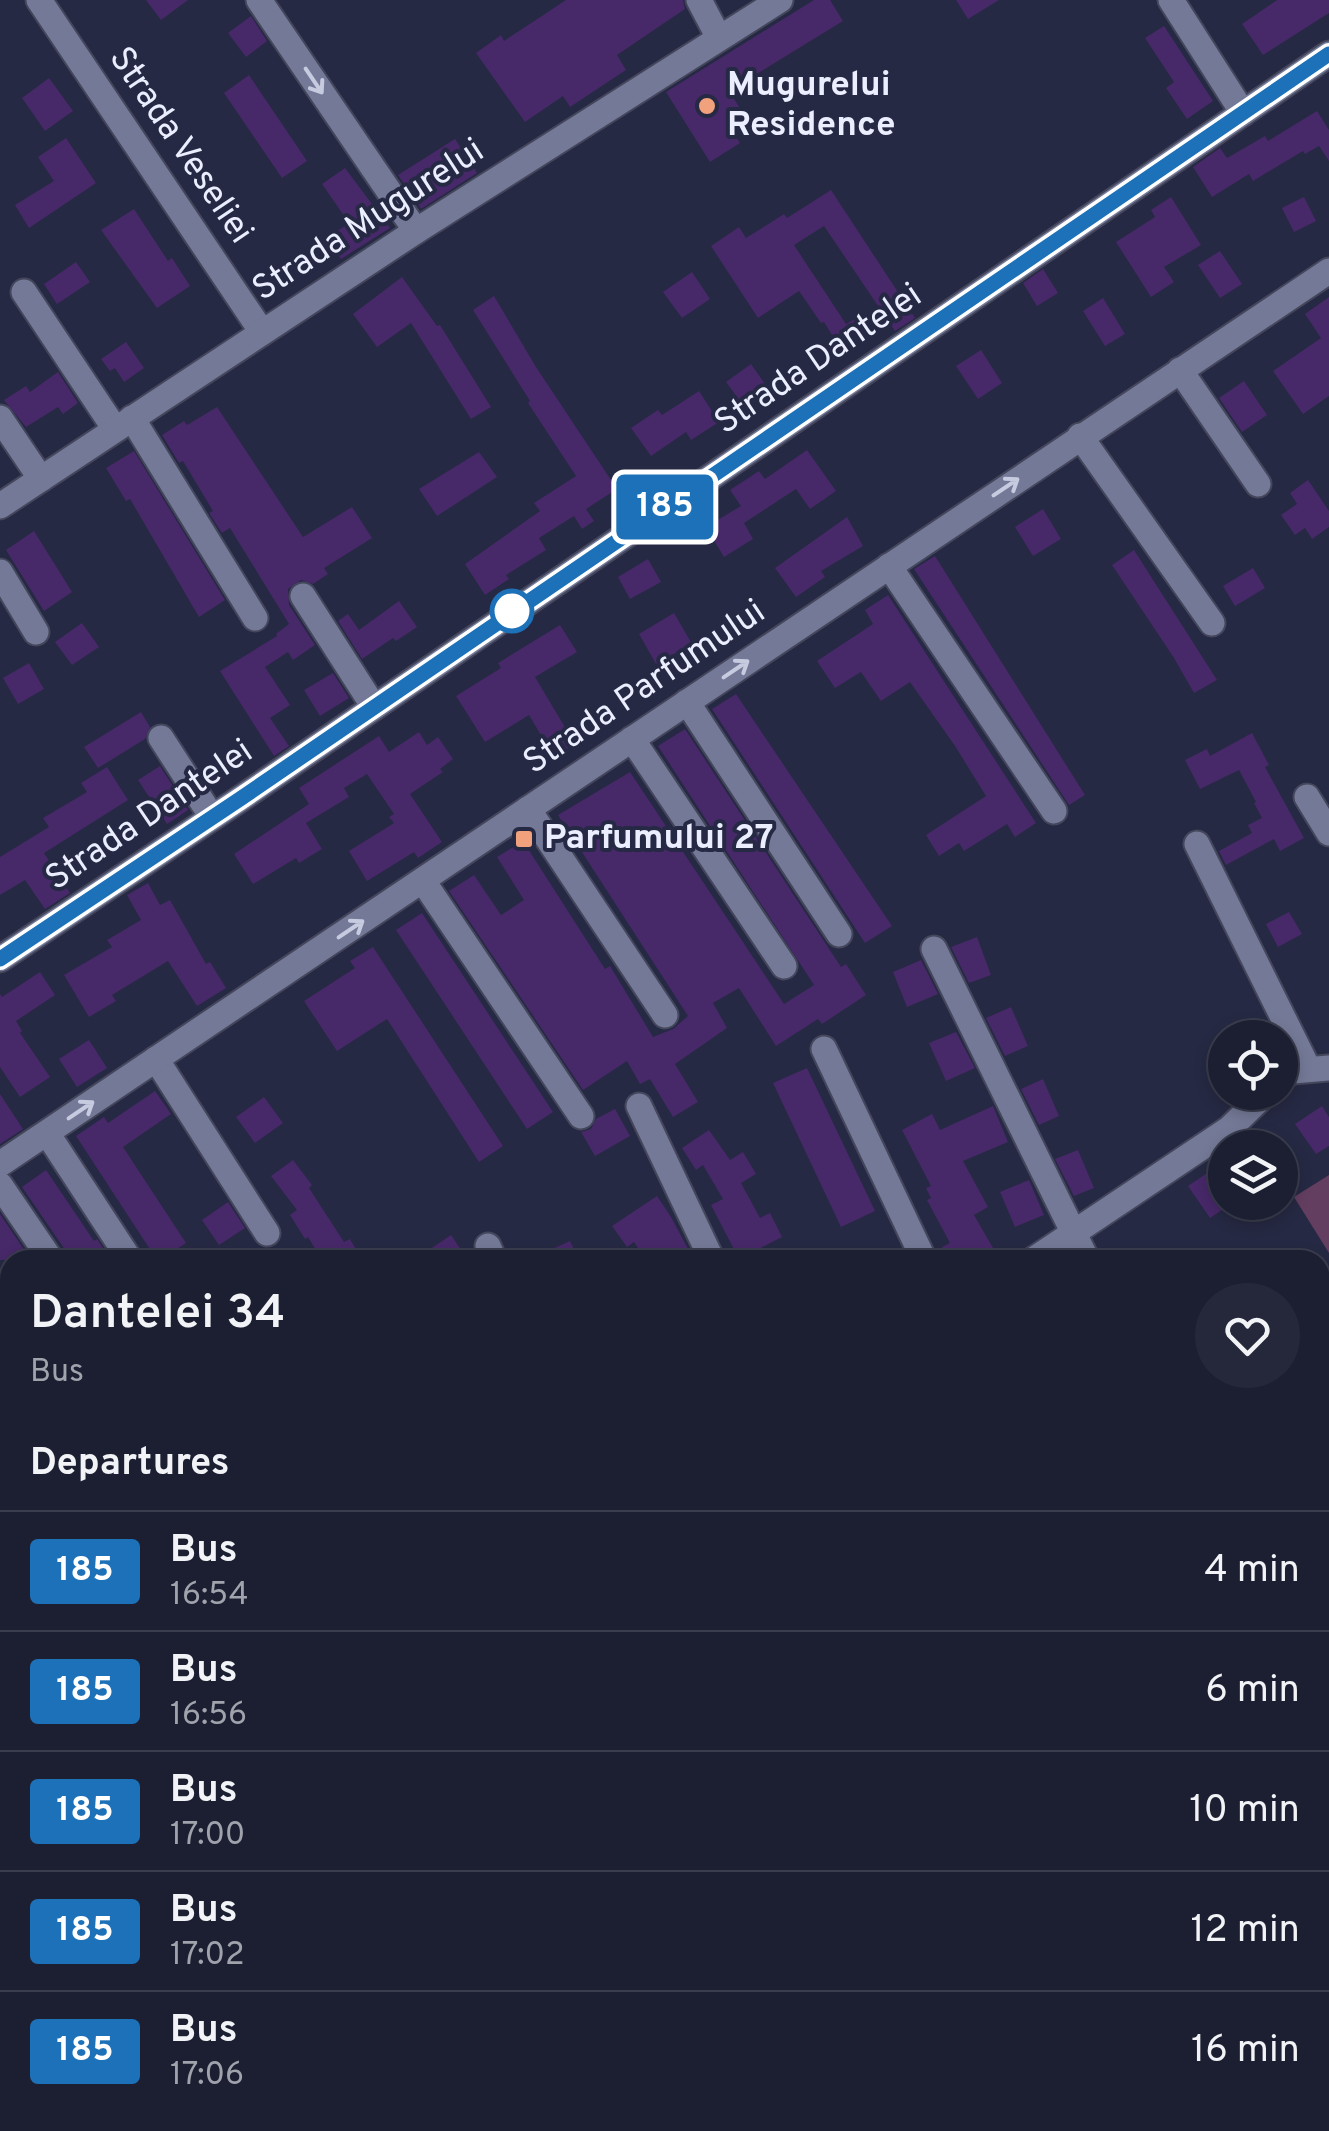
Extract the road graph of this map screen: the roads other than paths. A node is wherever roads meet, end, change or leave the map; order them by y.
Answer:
1 (39, 0) edge
2 (260, 0) edge
3 (699, 0) edge
4 (780, 0) edge
5 (1172, 0) edge
6 (719, 38) junction
7 (1329, 54) edge
8 (1244, 113) junction
9 (416, 232) junction
10 (1328, 275) edge
11 (24, 292) dead end
12 (262, 332) junction
13 (1180, 370) junction
14 (0, 418) edge
15 (124, 423) junction
16 (1080, 436) junction
17 (41, 479) junction
18 (1258, 484) dead end
19 (0, 506) edge
20 (889, 566) junction
21 (0, 572) edge
22 (302, 596) dead end
23 (256, 618) dead end
24 (1212, 623) dead end
25 (36, 632) dead end
26 (687, 702) junction
27 (374, 707) junction
28 (162, 738) dead end
29 (632, 739) junction
30 (1307, 797) dead end
31 (528, 809) junction
32 (1054, 811) dead end
33 (212, 818) junction
34 (1329, 833) edge
35 (1197, 844) dead end
36 (423, 881) junction
37 (839, 934) dead end
38 (934, 949) dead end
39 (0, 959) edge
40 (784, 966) dead end
41 (665, 1015) dead end
42 (824, 1049) dead end
43 (156, 1059) junction
44 (1319, 1068) edge
45 (639, 1106) dead end
46 (1249, 1110) edge
47 (581, 1116) dead end
48 (47, 1132) junction
49 (0, 1164) edge
50 (0, 1185) edge
51 (267, 1233) dead end
52 (1074, 1234) junction
53 (44, 1250) edge
54 (124, 1250) edge
55 (707, 1250) edge
56 (919, 1250) edge
57 (1049, 1250) edge
58 (1082, 1250) edge

1 - 12 street, Strada Veseliei
2 -> 9 street
3 - 6 street
4 - 6 street, Strada Mugurelui
5 - 8 street
6 - 9 street, Strada Mugurelui
7 - 8 street, Strada Dantelei
8 - 27 street, Strada Dantelei
9 - 12 street, Strada Mugurelui
10 - 13 street, Strada Parfumului
11 - 15 street
12 - 15 street, Strada Mugurelui
13 - 16 street, Strada Parfumului
13 - 18 street
14 - 17 street
15 - 17 street, Strada Mugurelui
15 - 23 street
20 -> 16 street, Strada Parfumului
16 - 24 street
17 - 19 street, Strada Mugurelui
26 -> 20 street, Strada Parfumului
20 - 32 street
21 - 25 street
22 - 27 street
26 - 29 street, Strada Parfumului
26 - 37 street
27 - 33 street, Strada Dantelei
28 - 33 street
29 - 31 street, Strada Parfumului
29 - 40 street
30 - 34 street
31 - 36 street, Strada Parfumului
31 - 41 street
33 - 39 street, Strada Dantelei
35 - 44 street
43 -> 36 street, Strada Parfumului
36 - 47 street
38 - 52 street
42 - 56 street
48 -> 43 street, Strada Parfumului
43 - 51 street
45 - 55 street
46 - 52 street
48 - 49 street, Strada Parfumului
48 - 54 street
50 - 53 street
52 - 57 street
52 - 58 street

